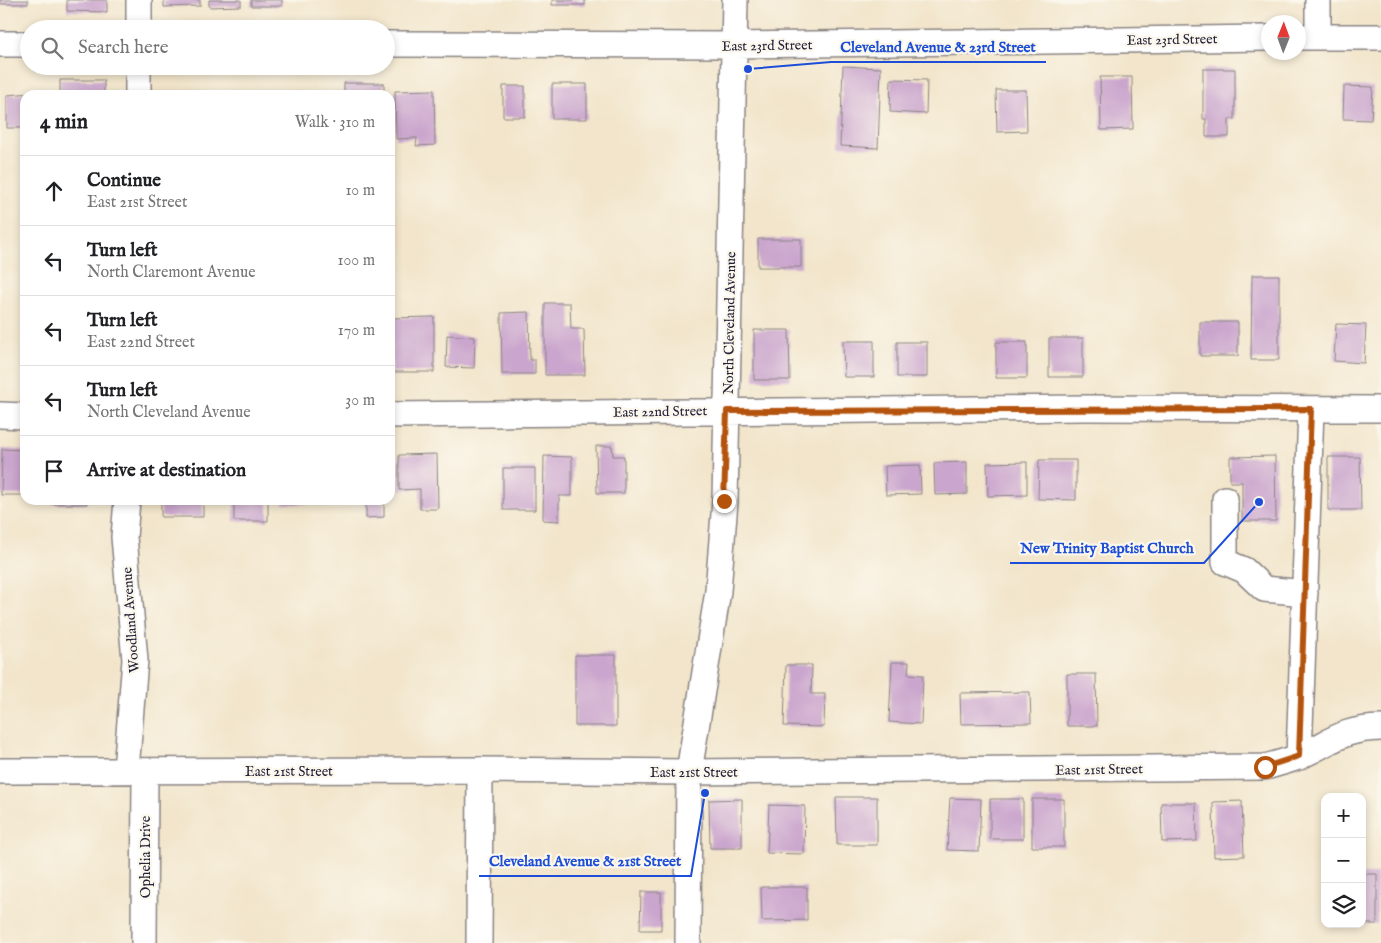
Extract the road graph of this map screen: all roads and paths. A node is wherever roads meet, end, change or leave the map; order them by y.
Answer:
1 (139, 0) edge
2 (735, 0) edge
3 (1318, 0) edge
4 (139, 20) edge
5 (1308, 37) edge
6 (1381, 37) edge
7 (1261, 38) edge
8 (0, 44) edge
9 (20, 44) edge
10 (395, 44) edge
11 (735, 45) junction
12 (138, 75) edge
13 (138, 90) edge
14 (1311, 409) junction
15 (1381, 409) edge
16 (727, 411) junction
17 (0, 415) edge
18 (395, 415) edge
19 (20, 416) edge
20 (1226, 499) dead end
21 (126, 505) edge
22 (1305, 593) junction
23 (1381, 728) edge
24 (1299, 756) junction
25 (480, 770) junction
26 (0, 771) edge
27 (136, 771) junction
28 (689, 772) junction
29 (144, 943) edge
30 (478, 943) edge
31 (688, 943) edge

1 - 4 street
2 - 11 street, North Cleveland Avenue
3 - 5 street
5 - 6 street
7 - 11 street, East 23rd Street
8 - 9 street
10 - 11 street, East 23rd Street
11 - 16 street, North Cleveland Avenue
12 - 13 street
14 - 15 street, East 22nd Street
14 - 16 street, East 22nd Street
14 - 22 street
16 - 18 street, East 22nd Street
16 - 28 street, North Cleveland Avenue
17 - 19 street
20 - 22 street
21 - 27 street, Woodland Avenue
22 - 24 street
23 - 24 street, East 21st Street
24 - 28 street, East 21st Street
25 - 27 street, East 21st Street
25 - 28 street, East 21st Street
25 - 30 street
26 - 27 street, East 21st Street
27 - 29 street, Ophelia Drive
28 - 31 street, North Cleveland Avenue

